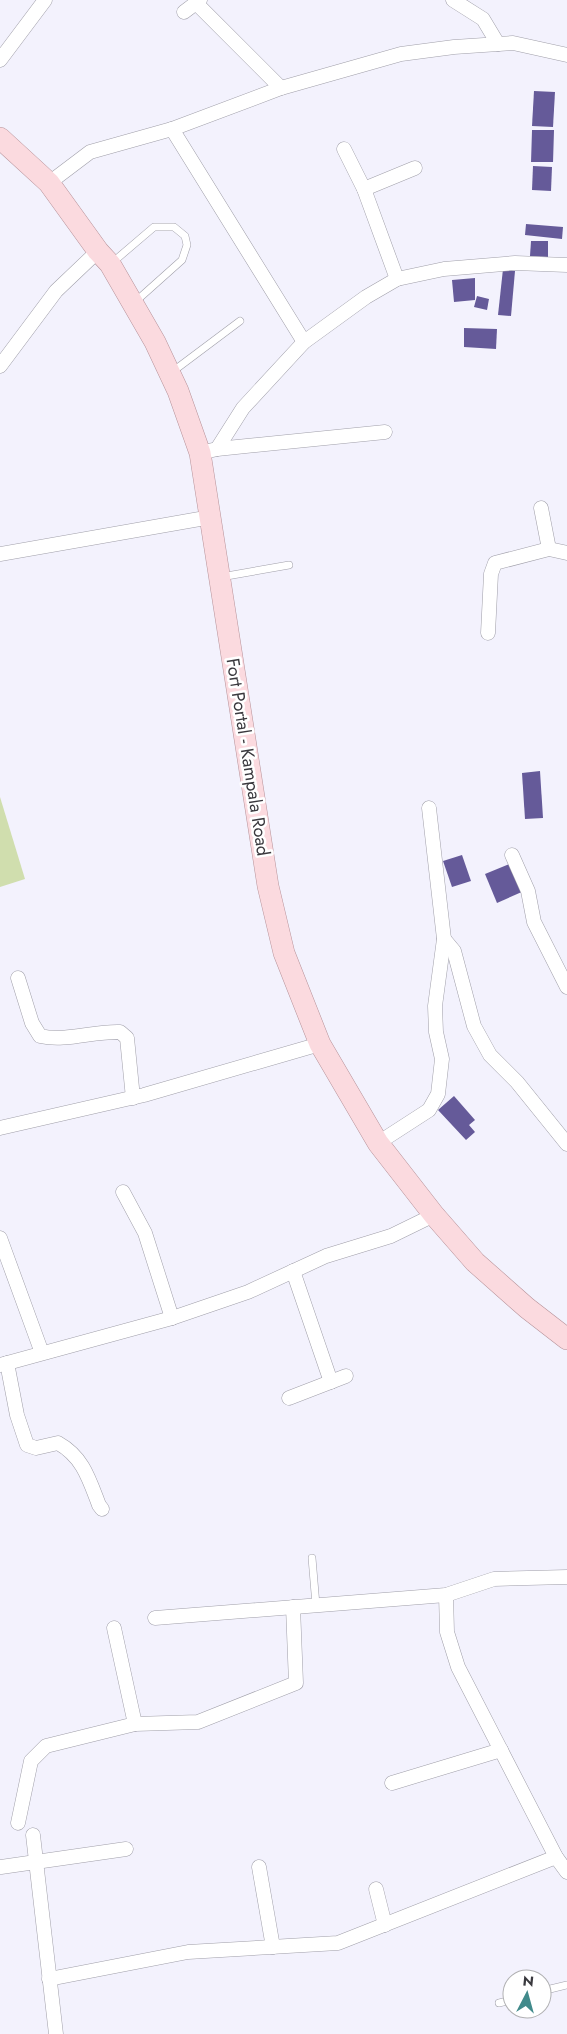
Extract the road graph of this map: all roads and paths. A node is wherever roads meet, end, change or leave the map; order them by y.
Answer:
1 (46, 0) edge
2 (453, 0) edge
3 (198, 2) edge
4 (471, 5) edge
5 (184, 12) dead end
6 (498, 44) junction
7 (567, 55) edge
8 (0, 60) edge
9 (280, 88) junction
10 (172, 129) junction
11 (0, 138) edge
12 (344, 149) dead end
13 (415, 168) dead end
14 (49, 182) junction
15 (364, 189) junction
16 (104, 258) junction
17 (567, 265) edge
18 (397, 279) junction
19 (133, 303) junction
20 (240, 322) dead end
21 (304, 342) junction
22 (0, 366) edge
23 (170, 374) junction
24 (385, 432) dead end
25 (208, 451) junction
26 (541, 508) dead end
27 (210, 517) junction
28 (549, 549) junction
29 (567, 553) edge
30 (0, 554) edge
31 (289, 565) dead end
32 (220, 577) junction
33 (488, 633) dead end
34 (429, 808) dead end
35 (512, 855) dead end
36 (444, 939) junction
37 (18, 978) dead end
38 (567, 987) edge
39 (320, 1044) junction
40 (133, 1098) junction
41 (0, 1128) edge
42 (378, 1144) junction
43 (567, 1144) edge
44 (122, 1192) dead end
45 (434, 1215) junction
46 (0, 1238) edge
47 (293, 1271) junction
48 (172, 1318) junction
49 (567, 1339) edge
50 (42, 1353) junction
51 (4, 1364) edge
52 (346, 1376) dead end
53 (331, 1382) junction
54 (289, 1398) dead end
55 (102, 1509) dead end
56 (312, 1558) dead end
57 (567, 1577) edge
58 (446, 1595) junction
59 (316, 1605) junction
60 (293, 1607) junction
61 (155, 1618) dead end
62 (114, 1628) dead end
63 (135, 1724) junction
64 (501, 1750) junction
65 (392, 1783) dead end
66 (18, 1823) dead end
67 (33, 1835) dead end
68 (126, 1849) dead end
69 (556, 1858) junction
70 (36, 1862) junction
71 (1, 1867) dead end
72 (259, 1867) dead end
73 (567, 1872) edge
74 (376, 1889) dead end
75 (385, 1925) junction
76 (273, 1947) junction
77 (49, 1979) junction
78 (567, 1985) edge
79 (552, 1989) edge
80 (502, 2002) edge
81 (499, 2003) dead end
82 (56, 2034) edge

1 - 8 street
2 - 4 street
3 - 5 street
3 - 9 street
4 - 6 street
6 - 7 street
6 - 9 street
9 - 10 street
10 - 14 street
10 - 21 street
11 - 14 main road, Fort Portal - Kampala Road
12 - 15 street
13 - 15 street
14 - 16 main road, Fort Portal - Kampala Road
15 - 18 street
16 - 19 main road, Fort Portal - Kampala Road
16 - 19 lane
16 - 22 street
17 - 18 street
18 - 21 street
19 - 23 main road, Fort Portal - Kampala Road
20 - 23 lane
21 - 25 street
23 - 25 main road, Fort Portal - Kampala Road
24 - 25 street
25 - 27 main road, Fort Portal - Kampala Road
26 - 28 street
27 - 30 street
27 - 32 main road, Fort Portal - Kampala Road
28 - 29 street
28 - 33 street
31 - 32 lane
32 - 39 main road, Fort Portal - Kampala Road
34 - 36 street
35 - 38 street
36 - 42 street
36 - 43 street
37 - 40 street
39 - 40 street
39 - 42 main road, Fort Portal - Kampala Road
40 - 41 street
42 - 45 main road, Fort Portal - Kampala Road
44 - 48 street
45 - 47 street
45 - 49 main road, Fort Portal - Kampala Road
46 - 50 street
47 - 48 street
47 - 53 street
48 - 50 street
50 - 51 street
51 - 55 street
52 - 53 street
53 - 54 street
56 - 59 lane
57 - 58 street
58 - 59 street
58 - 64 street
59 - 60 street
60 - 61 street
60 - 63 street
62 - 63 street
63 - 66 street
64 - 65 street
64 - 69 street
67 - 70 street
68 - 70 street
69 - 73 street
69 - 75 street
70 - 71 street
70 - 77 street
72 - 76 street
74 - 75 street
75 - 76 street
76 - 77 street
77 - 82 street
78 - 79 lane
80 - 81 lane

